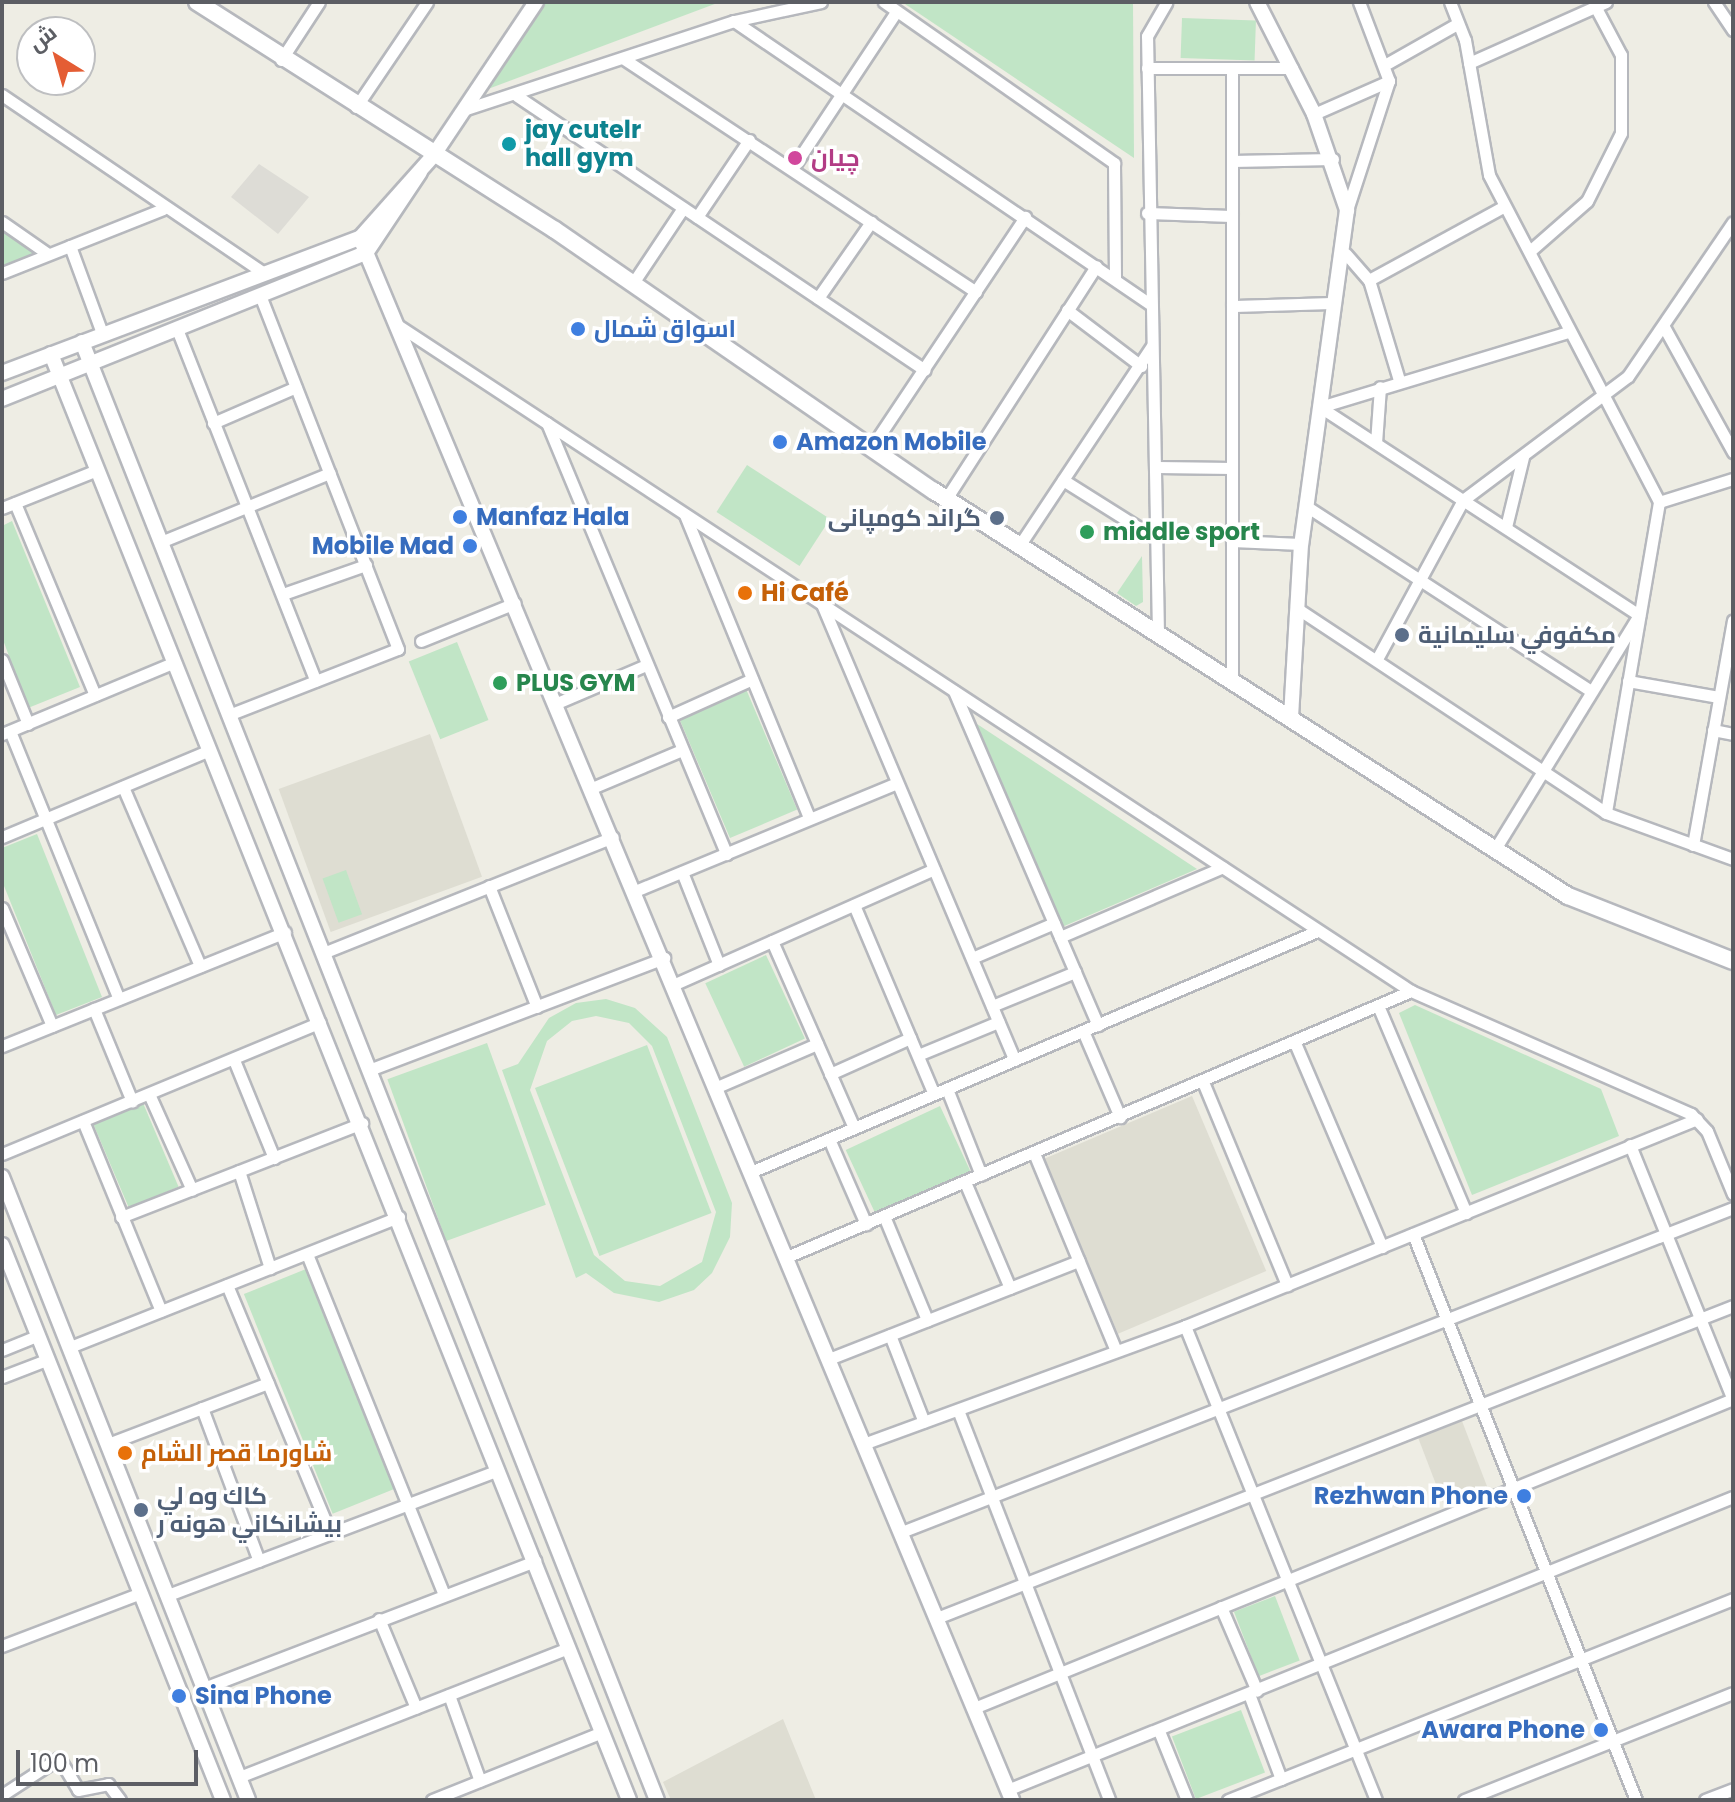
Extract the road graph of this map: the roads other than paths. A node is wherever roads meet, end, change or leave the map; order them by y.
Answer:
1 (199, 2) edge
2 (319, 2) edge
3 (427, 2) edge
4 (536, 2) edge
5 (821, 2) edge
6 (884, 2) edge
7 (1167, 2) edge
8 (1257, 2) edge
9 (1359, 2) edge
10 (1450, 2) edge
11 (1714, 2) edge
12 (1600, 4) edge
13 (896, 12) junction
14 (734, 21) junction
15 (1457, 24) junction
16 (1733, 30) edge
17 (624, 59) junction
18 (281, 60) junction
19 (1388, 63) junction
20 (1469, 63) junction
21 (1147, 68) junction
22 (1292, 68) junction
23 (1232, 69) junction
24 (1389, 81) junction
25 (840, 92) junction
26 (2, 95) edge
27 (517, 96) junction
28 (356, 107) junction
29 (466, 109) junction
30 (1314, 114) junction
31 (749, 140) junction
32 (433, 156) junction
33 (1333, 159) junction
34 (1232, 161) junction
35 (792, 169) junction
36 (420, 172) junction
37 (1503, 207) junction
38 (683, 208) junction
39 (163, 209) junction
40 (1347, 210) junction
41 (1147, 213) junction
42 (1232, 216) junction
43 (697, 217) junction
44 (1025, 217) junction
45 (2, 222) edge
46 (871, 222) junction
47 (1733, 222) edge
48 (360, 238) junction
49 (70, 246) junction
50 (1531, 250) junction
51 (366, 253) junction
52 (48, 254) junction
53 (1346, 254) junction
54 (1096, 266) junction
55 (2, 273) edge
56 (265, 274) junction
57 (1115, 279) junction
58 (1369, 280) junction
59 (633, 283) junction
60 (976, 292) junction
61 (260, 295) junction
62 (818, 298) junction
63 (1334, 303) junction
64 (1150, 304) junction
65 (1232, 306) junction
66 (1067, 310) junction
67 (399, 326) junction
68 (1664, 327) junction
69 (177, 329) junction
70 (1569, 332) junction
71 (102, 333) junction
72 (82, 342) junction
73 (1152, 346) junction
74 (51, 354) junction
75 (90, 363) junction
76 (1141, 366) junction
77 (924, 370) junction
78 (2, 373) edge
79 (59, 376) junction
80 (1399, 380) junction
81 (296, 387) junction
82 (1380, 387) junction
83 (2, 399) edge
84 (1602, 401) junction
85 (1320, 407) junction
86 (213, 423) junction
87 (547, 423) junction
88 (1376, 443) junction
89 (871, 448) junction
90 (1733, 452) edge
91 (1523, 457) junction
92 (1157, 467) junction
93 (1232, 468) junction
94 (97, 470) junction
95 (330, 473) junction
96 (1733, 479) edge
97 (1063, 480) junction
98 (946, 499) junction
99 (1463, 500) junction
100 (1659, 502) junction
101 (15, 503) junction
102 (1306, 506) junction
103 (2, 508) edge
104 (248, 508) junction
105 (685, 514) junction
106 (1506, 527) junction
107 (1157, 539) junction
108 (163, 541) junction
109 (1232, 541) junction
110 (1301, 544) junction
111 (1019, 546) junction
112 (366, 565) junction
113 (1419, 581) junction
114 (283, 594) junction
115 (515, 603) junction
116 (821, 604) junction
117 (1298, 609) junction
118 (1639, 615) junction
119 (1733, 621) edge
120 (1158, 634) junction
121 (421, 641) dead end
122 (1377, 659) junction
123 (2, 660) edge
124 (175, 662) junction
125 (646, 665) junction
126 (1728, 668) edge
127 (752, 679) junction
128 (1232, 680) junction
129 (316, 681) junction
130 (1628, 681) junction
131 (954, 689) junction
132 (1591, 691) junction
133 (95, 695) junction
134 (1719, 697) junction
135 (557, 703) junction
136 (231, 714) junction
137 (668, 717) junction
138 (1291, 719) junction
139 (28, 724) junction
140 (1713, 730) junction
141 (6, 733) edge
142 (1733, 734) edge
143 (210, 750) junction
144 (682, 750) junction
145 (1543, 769) junction
146 (897, 783) junction
147 (123, 787) junction
148 (592, 788) junction
149 (1606, 813) junction
150 (809, 818) junction
151 (44, 820) junction
152 (2, 837) edge
153 (613, 837) junction
154 (1693, 845) junction
155 (1495, 849) junction
156 (726, 854) junction
157 (1733, 859) edge
158 (1223, 867) junction
159 (934, 869) junction
160 (682, 872) junction
161 (489, 886) junction
162 (299, 891) junction
163 (635, 891) junction
164 (273, 901) junction
165 (854, 905) junction
166 (2, 908) edge
167 (1054, 923) junction
168 (285, 932) junction
169 (1315, 932) junction
170 (1060, 937) junction
171 (772, 941) junction
172 (323, 953) junction
173 (664, 958) junction
174 (972, 958) junction
175 (1733, 961) edge
176 (719, 965) junction
177 (200, 966) junction
178 (1075, 972) junction
179 (675, 984) junction
180 (1411, 991) junction
181 (119, 999) junction
182 (992, 1006) junction
183 (537, 1007) junction
184 (1379, 1008) junction
185 (94, 1009) junction
186 (320, 1022) junction
187 (998, 1022) junction
188 (1098, 1025) junction
189 (52, 1026) junction
190 (1083, 1031) junction
191 (910, 1038) junction
192 (1295, 1043) junction
193 (817, 1044) junction
194 (2, 1046) edge
195 (918, 1055) junction
196 (234, 1060) junction
197 (1015, 1060) junction
198 (369, 1070) junction
199 (830, 1074) junction
200 (1203, 1082) junction
201 (717, 1087) junction
202 (947, 1089) junction
203 (149, 1094) junction
204 (934, 1094) junction
205 (132, 1101) junction
206 (1120, 1117) junction
207 (1697, 1119) junction
208 (83, 1121) junction
209 (362, 1123) junction
210 (854, 1128) junction
211 (829, 1139) junction
212 (1630, 1145) junction
213 (1034, 1153) junction
214 (2, 1154) edge
215 (274, 1158) junction
216 (239, 1171) junction
217 (753, 1171) junction
218 (981, 1175) junction
219 (2, 1177) edge
220 (965, 1182) junction
221 (192, 1190) junction
222 (1733, 1194) edge
223 (1733, 1208) edge
224 (1466, 1213) junction
225 (884, 1216) junction
226 (121, 1217) junction
227 (399, 1217) junction
228 (866, 1224) junction
229 (1413, 1234) junction
230 (1668, 1235) junction
231 (2, 1245) edge
232 (1382, 1247) junction
233 (307, 1254) junction
234 (789, 1256) junction
235 (1079, 1261) junction
236 (270, 1268) junction
237 (449, 1277) junction
238 (227, 1285) junction
239 (427, 1285) junction
240 (1287, 1285) junction
241 (1010, 1288) junction
242 (1733, 1306) edge
243 (161, 1311) junction
244 (1701, 1319) junction
245 (927, 1320) junction
246 (1447, 1321) junction
247 (1185, 1326) junction
248 (890, 1335) junction
249 (37, 1336) junction
250 (70, 1347) junction
251 (2, 1350) edge
252 (1116, 1351) junction
253 (831, 1358) junction
254 (46, 1360) junction
255 (2, 1377) edge
256 (268, 1383) junction
257 (1733, 1399) edge
258 (1480, 1405) junction
259 (202, 1408) junction
260 (1218, 1409) junction
261 (958, 1410) junction
262 (924, 1422) junction
263 (866, 1443) junction
264 (108, 1444) junction
265 (498, 1470) junction
266 (1513, 1488) junction
267 (1253, 1494) junction
268 (992, 1497) junction
269 (1733, 1497) edge
270 (410, 1504) junction
271 (904, 1531) junction
272 (330, 1533) junction
273 (259, 1561) junction
274 (535, 1561) junction
275 (1546, 1573) junction
276 (1287, 1580) junction
277 (1025, 1583) junction
278 (141, 1593) junction
279 (444, 1594) junction
280 (168, 1595) junction
281 (576, 1597) junction
282 (1733, 1599) edge
283 (553, 1607) junction
284 (1221, 1607) junction
285 (939, 1617) junction
286 (379, 1619) junction
287 (2, 1646) edge
288 (569, 1648) junction
289 (1580, 1660) junction
290 (1322, 1665) junction
291 (1060, 1673) junction
292 (204, 1688) junction
293 (1253, 1693) junction
294 (1733, 1693) edge
295 (449, 1695) junction
296 (416, 1708) junction
297 (974, 1708) junction
298 (1159, 1731) junction
299 (602, 1732) junction
300 (1612, 1741) junction
301 (1355, 1749) junction
302 (1092, 1758) junction
303 (239, 1777) junction
304 (1281, 1779) junction
305 (480, 1781) junction
306 (1733, 1789) edge
307 (2, 1795) edge
308 (1010, 1795) edge
309 (447, 1797) edge
310 (1233, 1799) edge
311 (120, 1800) edge
312 (223, 1800) edge
313 (248, 1800) edge
314 (432, 1800) edge
315 (629, 1800) edge
316 (657, 1800) edge
317 (1109, 1800) edge
318 (1187, 1800) edge
319 (1376, 1800) edge
320 (1464, 1800) edge
321 (1636, 1800) edge
322 (1705, 1800) edge

1 - 18 main road
2 - 18 street
3 - 28 street
4 - 29 street
5 - 14 street
6 - 13 street
7 - 21 street
8 - 22 street
9 - 19 street
10 - 15 street
11 - 16 street
12 - 20 street
12 - 50 street
13 - 25 street
13 - 57 street
14 - 17 street
14 - 25 street
15 - 19 street
15 - 20 street
17 - 27 street
17 - 31 street
18 - 28 main road
19 - 24 street
20 - 37 street
21 - 23 street
21 - 41 street
22 - 23 street
22 - 30 street
23 - 34 street
24 - 30 street
24 - 40 street
25 - 35 street
25 - 44 street
26 - 39 street
27 - 29 street
27 - 38 street
28 - 32 main road
29 - 32 street
30 - 33 street
31 - 35 street
31 - 43 street
32 - 36 street
32 - 59 main road
33 - 34 street
33 - 40 street
34 - 42 street
35 - 46 street
36 - 48 street
36 - 51 street
37 - 50 street
37 - 58 street
38 - 43 street
38 - 59 street
39 - 49 street
39 - 56 street
40 - 53 street
41 - 42 street
41 - 64 street
42 - 65 street
43 - 62 street
44 - 54 street
44 - 60 street
45 - 52 street
46 - 60 street
46 - 62 street
47 - 68 street
48 - 51 street
48 - 56 street
49 - 52 street
49 - 71 street
50 - 70 street
51 - 61 street
51 - 67 street
52 - 55 street
53 - 58 street
53 - 63 street
54 - 57 street
54 - 66 street
56 - 71 street
57 - 64 street
58 - 80 street
59 - 89 main road
60 - 77 street
61 - 69 street
61 - 81 street
62 - 77 street
63 - 65 street
63 - 85 street
64 - 73 street
65 - 93 street
66 - 76 street
66 - 98 street
67 - 87 street
67 - 115 street
68 - 84 street
68 - 90 street
69 - 75 street
69 - 86 street
70 - 80 street
70 - 84 street
71 - 72 street
72 - 74 street
72 - 75 street
73 - 76 street
73 - 92 street
74 - 78 street
74 - 79 street
75 - 79 street
75 - 108 street
76 - 97 street
77 - 89 street
79 - 83 street
79 - 94 street
80 - 82 street
81 - 86 street
81 - 95 street
82 - 85 street
82 - 88 street
84 - 91 street
84 - 100 street
85 - 88 street
85 - 102 street
86 - 104 street
87 - 105 street
87 - 125 street
88 - 99 street
89 - 98 main road
91 - 99 street
91 - 106 street
92 - 93 street
92 - 107 street
93 - 109 street
94 - 101 street
94 - 124 street
95 - 104 street
95 - 112 street
96 - 100 street
97 - 107 street
97 - 111 street
98 - 111 main road
99 - 106 street
99 - 113 street
100 - 118 street
101 - 103 street
101 - 133 street
102 - 110 street
102 - 113 street
104 - 108 street
104 - 114 street
105 - 116 street
105 - 127 street
106 - 118 street
107 - 120 street
108 - 136 street
109 - 110 street
109 - 128 street
110 - 117 street
111 - 120 main road
112 - 114 street
112 - 129 street
113 - 122 street
113 - 132 street
114 - 129 street
115 - 121 street
115 - 135 street
116 - 131 street
116 - 146 street
117 - 122 street
117 - 138 street
118 - 130 street
118 - 132 street
119 - 126 street
120 - 128 main road
122 - 145 street
123 - 139 street
124 - 133 street
124 - 143 street
125 - 135 street
125 - 137 street
126 - 134 street
127 - 137 street
127 - 150 street
128 - 138 main road
129 - 136 street
130 - 134 street
130 - 149 street
131 - 158 street
131 - 167 street
132 - 145 street
133 - 139 street
134 - 140 street
135 - 148 street
136 - 162 street
137 - 144 street
138 - 155 main road
139 - 141 street
140 - 142 street
140 - 154 street
141 - 151 street
143 - 147 street
143 - 164 street
144 - 148 street
144 - 156 street
145 - 149 street
145 - 155 street
146 - 150 street
146 - 159 street
147 - 151 street
147 - 177 street
148 - 153 street
149 - 154 street
150 - 156 street
151 - 152 street
151 - 181 street
153 - 161 street
153 - 163 street
154 - 157 street
155 - 175 main road
156 - 160 street
158 - 169 street
158 - 170 street
159 - 165 street
159 - 174 street
160 - 163 street
160 - 176 street
161 - 172 street
161 - 183 street
162 - 164 street
162 - 172 street
163 - 173 street
164 - 168 street
165 - 171 street
165 - 191 street
166 - 189 street
167 - 170 street
167 - 174 street
168 - 177 street
168 - 186 street
169 - 180 street
169 - 188 street
170 - 178 street
171 - 176 street
171 - 193 street
172 - 198 street
173 - 179 street
173 - 183 street
174 - 182 street
176 - 179 street
177 - 181 street
178 - 182 street
178 - 188 street
179 - 201 street
180 - 184 street
180 - 207 street
181 - 185 street
182 - 187 street
183 - 198 street
184 - 192 street
184 - 224 street
185 - 189 street
185 - 205 street
186 - 196 street
186 - 209 street
187 - 195 street
187 - 197 street
188 - 190 street
189 - 194 street
190 - 197 street
190 - 206 street
191 - 195 street
191 - 199 street
192 - 200 street
192 - 232 street
193 - 199 street
193 - 201 street
195 - 204 street
196 - 203 street
196 - 215 street
197 - 202 street
198 - 237 street
199 - 210 street
200 - 206 street
200 - 240 street
201 - 217 street
202 - 204 street
202 - 218 street
203 - 205 street
203 - 221 street
204 - 210 street
205 - 208 street
206 - 213 street
207 - 212 street
207 - 222 street
208 - 214 street
208 - 226 street
209 - 215 street
209 - 227 street
210 - 211 street
211 - 217 street
211 - 228 street
212 - 224 street
212 - 230 street
213 - 218 street
213 - 235 street
215 - 216 street
216 - 221 street
216 - 236 street
217 - 234 street
218 - 220 street
219 - 250 street
220 - 225 street
220 - 241 street
221 - 226 street
223 - 230 street
224 - 229 street
225 - 228 street
225 - 245 street
226 - 243 street
227 - 233 street
227 - 239 street
228 - 234 street
229 - 232 street
229 - 246 street
230 - 244 street
230 - 246 street
231 - 249 street
232 - 240 street
233 - 236 street
233 - 270 street
234 - 253 street
235 - 241 street
235 - 252 street
236 - 238 street
237 - 239 street
237 - 281 street
238 - 243 street
238 - 256 street
239 - 265 street
240 - 247 street
241 - 245 street
242 - 244 street
243 - 250 street
244 - 257 street
244 - 258 street
245 - 248 street
246 - 258 street
246 - 260 street
247 - 252 street
247 - 260 street
248 - 253 street
248 - 262 street
249 - 251 street
249 - 254 street
250 - 264 street
252 - 261 street
253 - 263 street
254 - 255 street
254 - 278 street
256 - 259 street
256 - 272 street
257 - 266 street
258 - 266 street
258 - 267 street
259 - 264 street
259 - 273 street
260 - 267 street
260 - 268 street
261 - 262 street
261 - 268 street
262 - 263 street
263 - 271 street
264 - 280 street
265 - 270 street
265 - 274 street
266 - 275 street
266 - 276 street
267 - 276 street
267 - 277 street
268 - 271 street
268 - 277 street
269 - 275 street
270 - 272 street
270 - 279 street
271 - 285 street
272 - 273 street
273 - 280 street
274 - 279 street
274 - 283 street
275 - 289 street
275 - 290 street
276 - 284 street
276 - 290 street
277 - 285 street
277 - 291 street
278 - 287 street
278 - 312 street
279 - 286 street
280 - 292 street
281 - 283 street
281 - 316 street
282 - 289 street
283 - 288 street
284 - 291 street
284 - 293 street
285 - 297 street
286 - 292 street
286 - 296 street
288 - 295 street
288 - 299 street
289 - 300 street
289 - 301 street
290 - 293 street
290 - 301 street
291 - 297 street
291 - 302 street
292 - 303 street
293 - 298 street
293 - 304 street
294 - 300 street
295 - 296 street
295 - 305 street
296 - 303 street
297 - 308 street
298 - 302 street
298 - 318 street
299 - 305 street
299 - 315 street
300 - 320 street
300 - 321 street
301 - 304 street
301 - 319 street
302 - 308 street
302 - 317 street
303 - 313 street
304 - 310 street
305 - 309 street
306 - 322 street
307 - 311 street
309 - 314 street

